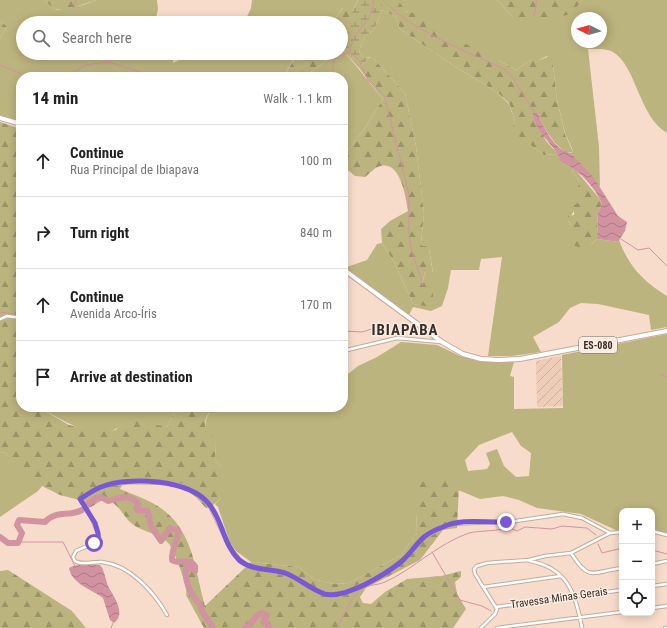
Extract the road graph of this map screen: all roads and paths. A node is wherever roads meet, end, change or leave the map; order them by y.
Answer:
1 (0, 118) edge
2 (16, 123) edge
3 (348, 273) edge
4 (16, 317) edge
5 (0, 319) edge
6 (667, 331) edge
7 (442, 342) junction
8 (348, 350) edge
9 (619, 532) edge
10 (655, 532) edge
11 (610, 533) junction
12 (667, 535) edge
13 (571, 553) junction
14 (529, 560) junction
15 (667, 561) edge
16 (655, 563) edge
17 (619, 568) edge
18 (561, 576) junction
19 (667, 584) edge
20 (655, 586) edge
21 (484, 587) junction
22 (619, 590) edge
23 (575, 596) junction
24 (667, 606) edge
25 (496, 607) junction
26 (655, 608) edge
27 (619, 612) edge
28 (167, 615) dead end
29 (580, 617) junction
30 (480, 628) edge
31 (498, 628) edge
32 (582, 628) edge

1 - 2 main road
3 - 7 main road, ES-080
4 - 5 street
6 - 7 main road, ES-080
7 - 8 street
9 - 11 street
10 - 12 street
11 - 13 street
11 - 28 street
13 - 14 street
13 - 17 street
14 - 18 street
14 - 21 street
15 - 16 street
18 - 21 street
18 - 23 street
19 - 20 street
21 - 25 street
22 - 23 street, Travessa Minas Gerais
23 - 25 street, Travessa Minas Gerais
23 - 29 street
24 - 26 street
25 - 30 street
27 - 29 street
29 - 31 street
29 - 32 street

